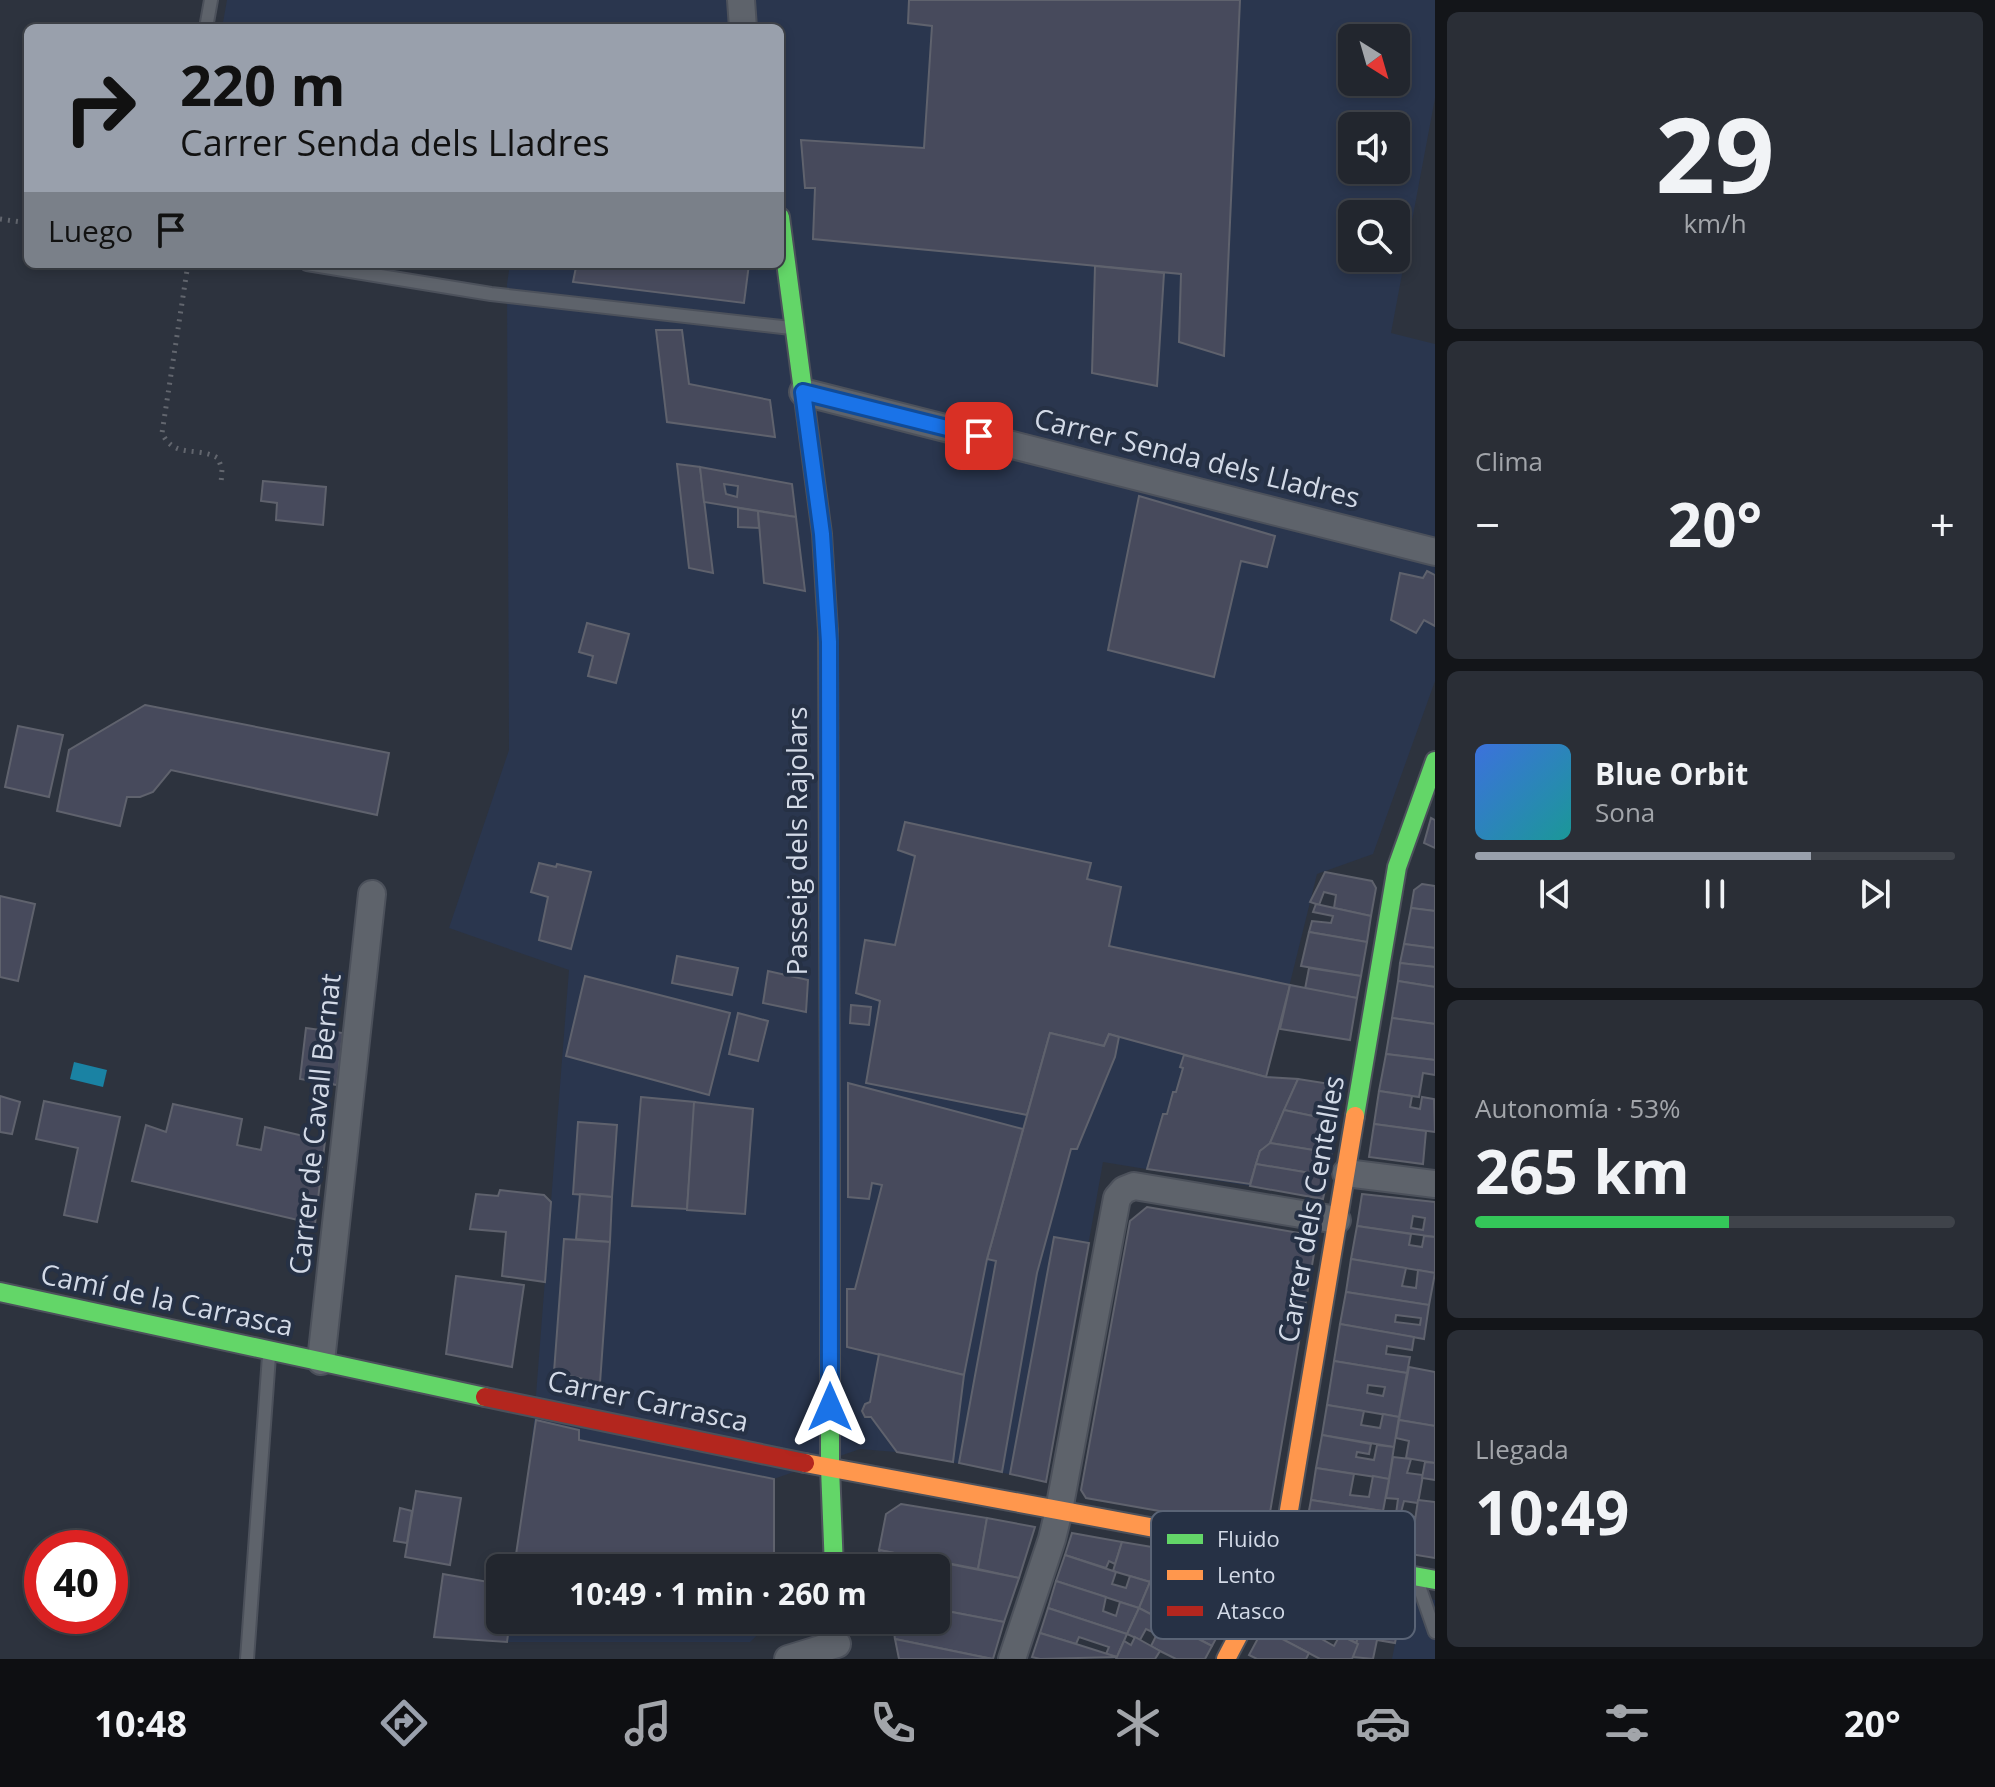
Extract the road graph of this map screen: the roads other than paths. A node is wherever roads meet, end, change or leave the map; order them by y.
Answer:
1 (211, 0) edge
2 (741, 0) edge
3 (207, 24) edge
4 (743, 24) edge
5 (784, 251) edge
6 (332, 268) edge
7 (793, 329) junction
8 (803, 392) junction
9 (1435, 552) edge
10 (1435, 761) edge
11 (372, 894) dead end
12 (1346, 1173) junction
13 (1435, 1184) edge
14 (1337, 1220) junction
15 (0, 1292) edge
16 (269, 1352) junction
17 (321, 1361) junction
18 (830, 1468) junction
19 (1059, 1510) junction
20 (1289, 1511) edge
21 (1151, 1527) edge
22 (833, 1554) edge
23 (1416, 1576) joint
24 (1435, 1580) edge
25 (1435, 1632) edge
26 (1236, 1639) edge
27 (836, 1646) edge
28 (247, 1659) edge
29 (788, 1659) edge
30 (1012, 1659) edge
31 (1226, 1659) edge

1 - 3 lane
2 - 4 street
5 - 7 street, Passeig dels Rajolars
6 - 7 lane
7 - 8 street, Passeig dels Rajolars
8 - 9 street, Carrer Senda dels Lladres
8 - 18 street, Passeig dels Rajolars
10 - 12 street, Carrer dels Centelles
11 - 17 street, Carrer de Cavall Bernat
12 - 13 street
12 - 14 street, Carrer dels Centelles
14 - 19 street
14 - 20 street, Carrer dels Centelles
15 - 16 street, Camí de la Carrasca
16 - 17 street, Camí de la Carrasca
16 - 28 lane
17 - 18 street, Carrer Carrasca
18 - 19 street, Carrer Carrasca
18 - 22 street, Passeig dels Rajolars
19 - 21 street, Carrer Carrasca
19 - 30 street
23 - 24 street, Carrer Carrasca
23 - 25 lane
26 - 31 street, Carrer dels Centelles
27 - 29 street

